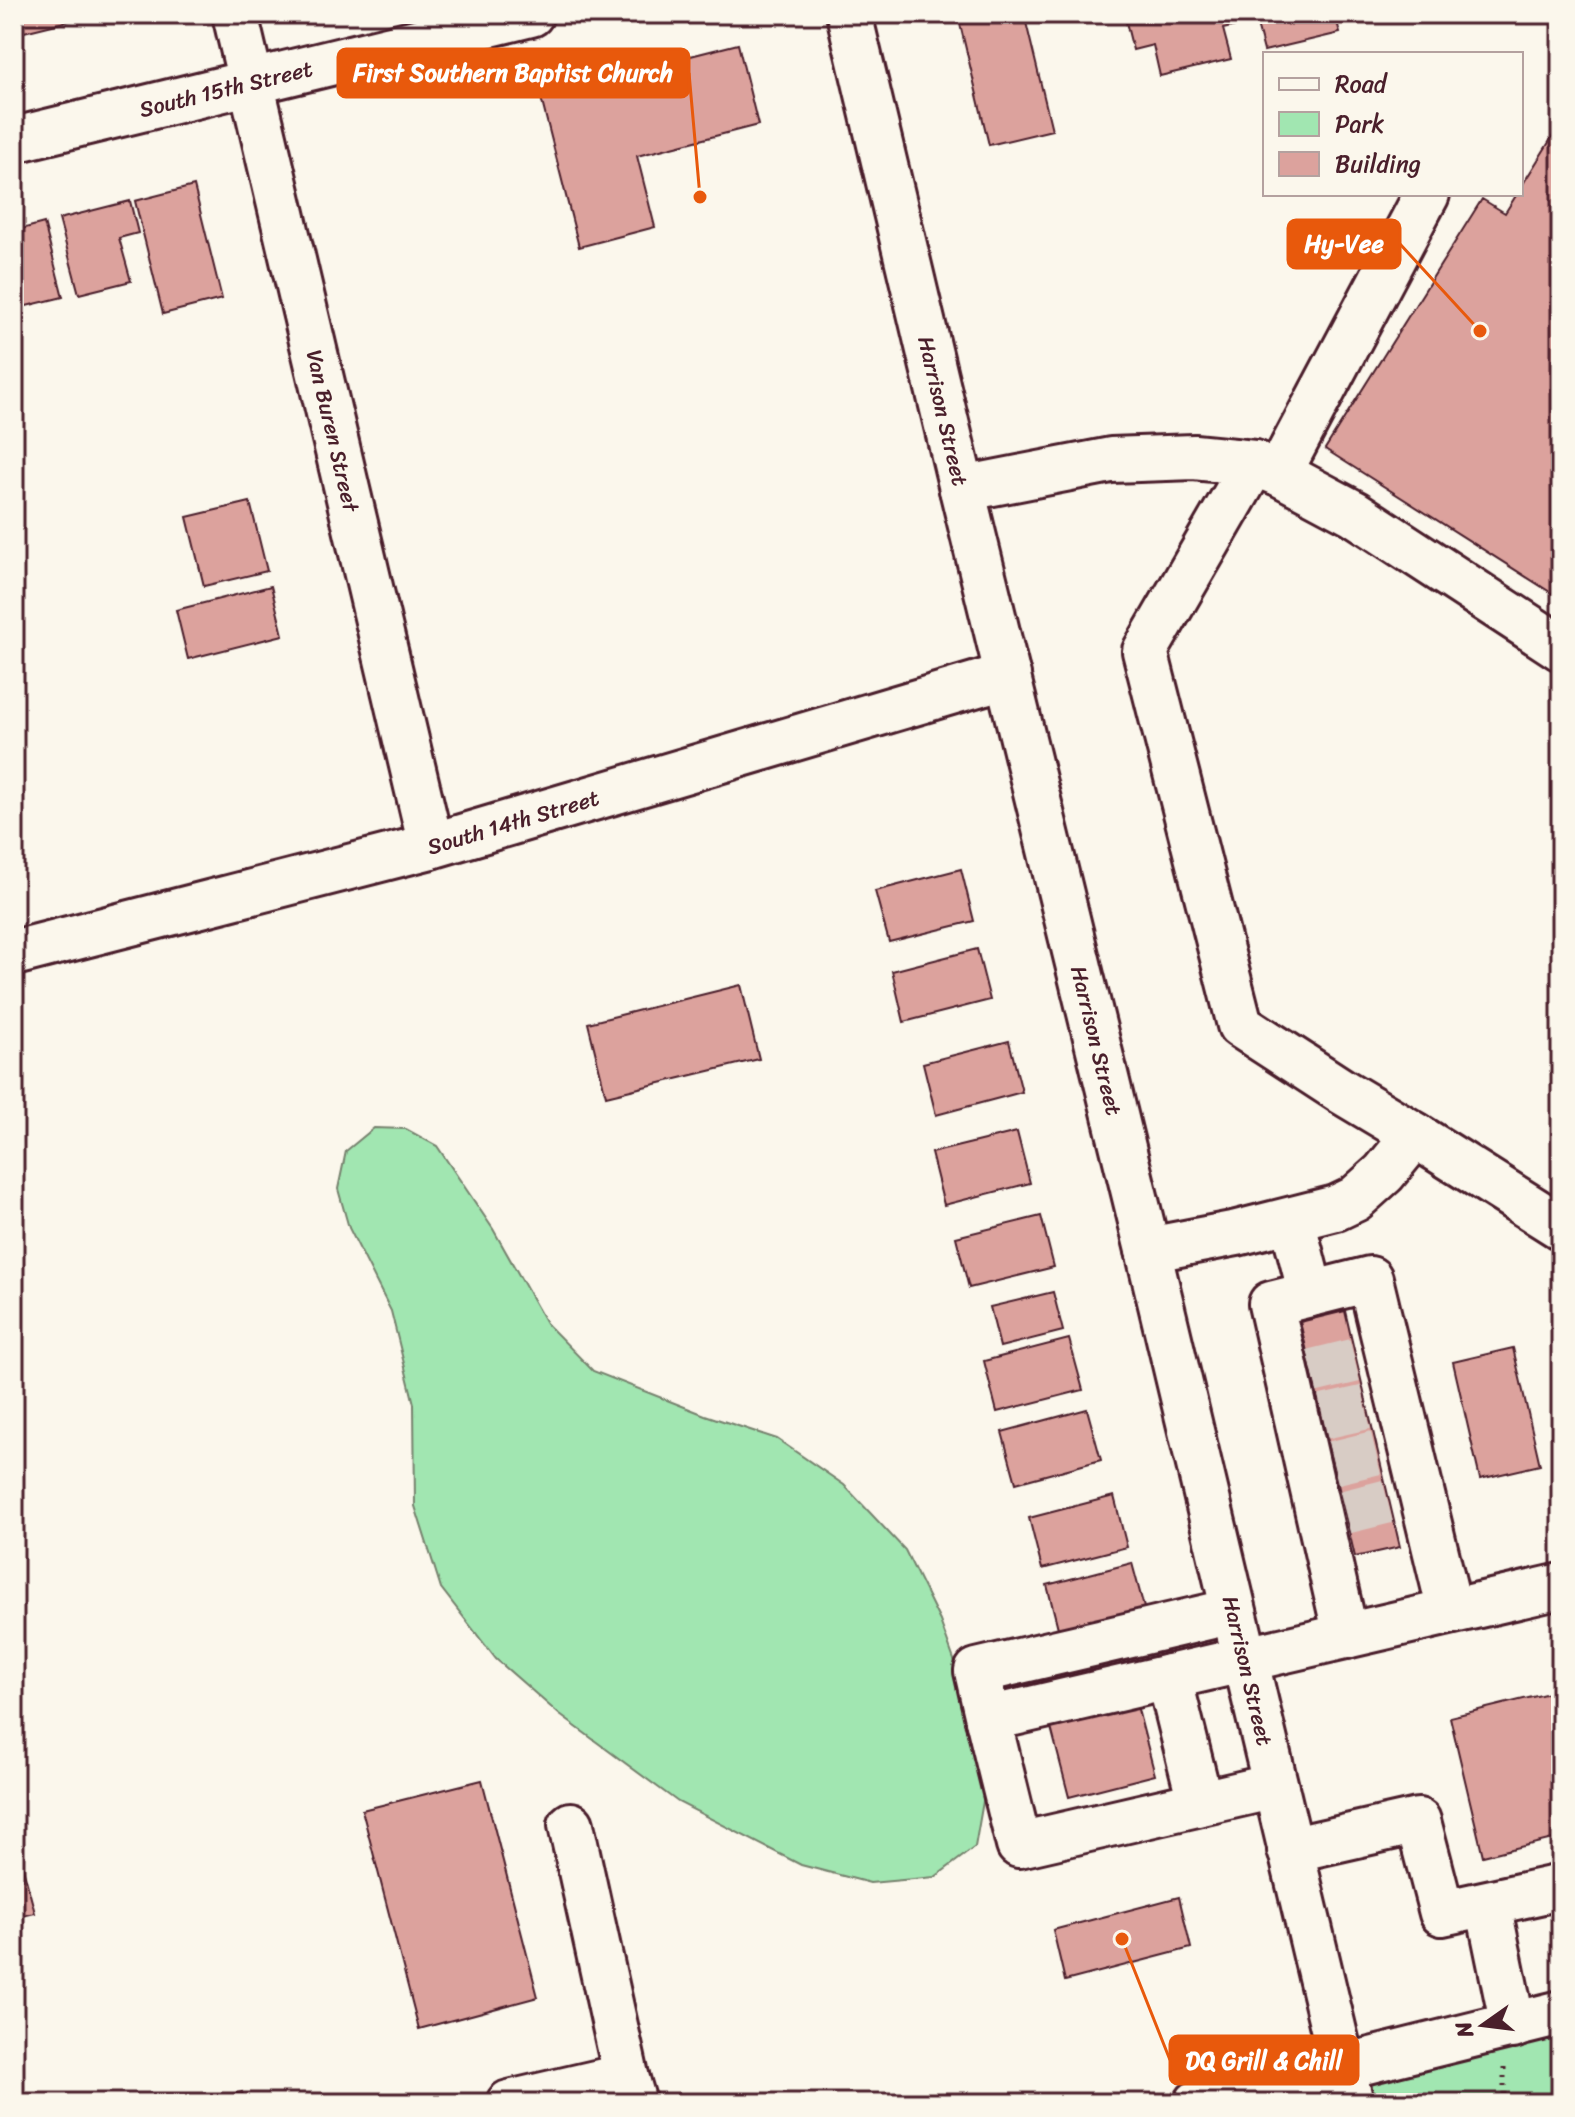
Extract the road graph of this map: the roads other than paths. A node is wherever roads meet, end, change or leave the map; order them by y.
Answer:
1 (235, 14) edge
2 (531, 14) edge
3 (849, 14) edge
4 (250, 82) junction
5 (14, 140) edge
6 (1426, 196) edge
7 (1266, 468) junction
8 (962, 489) junction
9 (1561, 648) edge
10 (1008, 675) junction
11 (431, 846) junction
12 (14, 953) edge
13 (1415, 1135) junction
14 (1292, 1220) junction
15 (1561, 1227) edge
16 (1148, 1250) junction
17 (1311, 1294) junction
18 (1561, 1586) edge
19 (1233, 1611) junction
20 (1450, 1611) junction
21 (1346, 1636) junction
22 (1244, 1659) junction
23 (1169, 1677) junction
24 (988, 1719) junction
25 (1275, 1786) junction
26 (1200, 1802) junction
27 (571, 1825) dead end
28 (1290, 1850) junction
29 (1561, 1887) edge
30 (1488, 1904) junction
31 (1561, 2013) edge
32 (1513, 2026) junction
33 (1347, 2086) edge
34 (630, 2090) edge
35 (509, 2103) edge
36 (1197, 2103) edge

1 - 4 street, Van Buren Street
2 - 4 street, South 15th Street
3 - 8 street, Harrison Street
4 - 5 street, South 15th Street
4 - 11 street, Van Buren Street
6 - 7 street
7 - 8 street
7 - 9 street
7 - 13 street
8 - 10 street, Harrison Street
10 - 11 street, South 14th Street
10 - 16 street, Harrison Street
11 - 12 street, South 14th Street
13 - 14 street
13 - 15 street
14 - 16 street
14 - 17 street
16 - 19 street, Harrison Street
17 - 20 street
17 - 21 street
18 - 20 street
19 - 22 street, Harrison Street
19 - 24 street
20 - 21 street
21 - 22 street
22 - 23 street
22 - 25 street, Harrison Street
23 - 24 street
23 - 26 street
24 - 26 street
25 - 26 street
25 - 28 street, Harrison Street
27 - 34 street
28 - 30 street
28 - 33 street, Harrison Street
29 - 30 street
30 - 32 street
31 - 32 street
32 - 33 street
33 - 36 street
34 - 35 street

